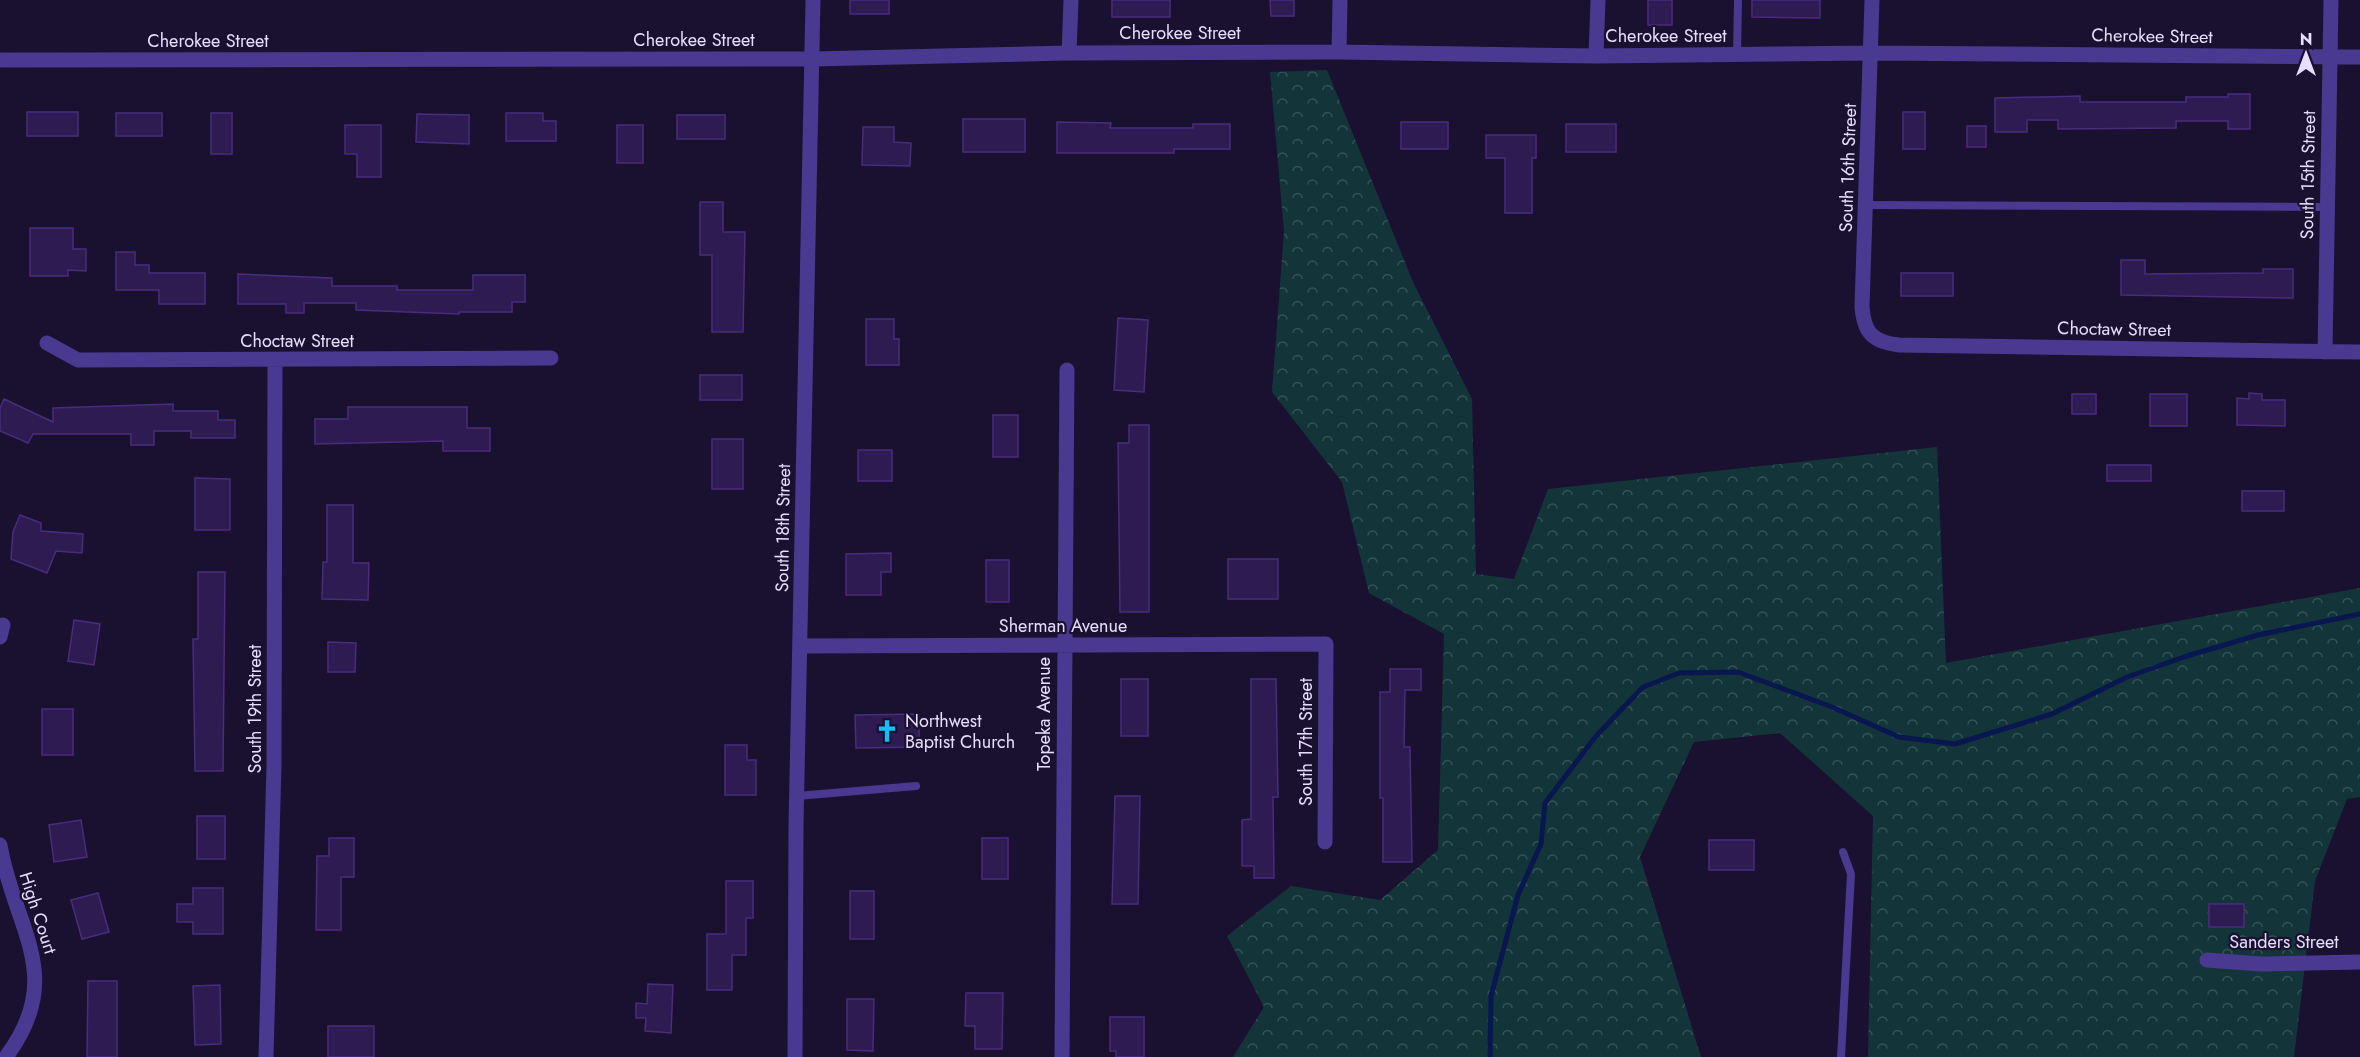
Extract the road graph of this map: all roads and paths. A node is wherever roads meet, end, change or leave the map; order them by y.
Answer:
1 (813, 0) edge
2 (1071, 0) edge
3 (1340, 0) edge
4 (1598, 0) edge
5 (1738, 0) edge
6 (1872, 0) edge
7 (2331, 0) edge
8 (1339, 52) junction
9 (1069, 53) junction
10 (1872, 53) junction
11 (1737, 55) junction
12 (1596, 56) junction
13 (2360, 57) edge
14 (2330, 58) junction
15 (812, 59) junction
16 (0, 60) edge
17 (1866, 205) junction
18 (2327, 207) junction
19 (1871, 335) joint
20 (47, 343) dead end
21 (2325, 352) junction
22 (2359, 352) edge
23 (551, 358) dead end
24 (275, 361) junction
25 (1067, 370) dead end
26 (1326, 644) joint
27 (801, 646) junction
28 (1064, 646) junction
29 (916, 786) dead end
30 (797, 796) junction
31 (1325, 842) dead end
32 (0, 845) edge
33 (1843, 852) dead end
34 (2207, 960) dead end
35 (2360, 962) edge
36 (6, 1057) edge
37 (266, 1057) edge
38 (795, 1057) edge
39 (1062, 1057) edge
40 (1841, 1057) edge

1 - 15 street, South 18th Street
2 - 9 street
3 - 8 street
4 - 12 street
5 - 11 lane
6 - 10 street, South 16th Street
7 - 14 street, South 15th Street
8 - 9 street, Cherokee Street
8 - 12 street, Cherokee Street
9 - 15 street, Cherokee Street
10 - 11 street, Cherokee Street
10 - 14 street, Cherokee Street
10 - 17 street, South 16th Street
11 - 12 street, Cherokee Street
13 - 14 street, Cherokee Street
14 - 18 street, South 15th Street
15 - 16 street, Cherokee Street
15 - 27 street, South 18th Street
17 - 18 lane
17 - 19 street, South 16th Street
18 - 21 street, South 15th Street
19 - 21 street, Choctaw Street
20 - 24 street, Choctaw Street
21 - 22 street, Choctaw Street
23 - 24 street, Choctaw Street
24 - 37 street, South 19th Street
25 - 28 street, Topeka Avenue
26 - 28 street, Sherman Avenue
26 - 31 street, South 17th Street
27 - 28 street, Sherman Avenue
27 - 30 street, South 18th Street
28 - 39 street, Topeka Avenue
29 - 30 lane
30 - 38 street, South 18th Street
32 - 36 street, High Court
33 - 40 lane
34 - 35 street, Sanders Street

